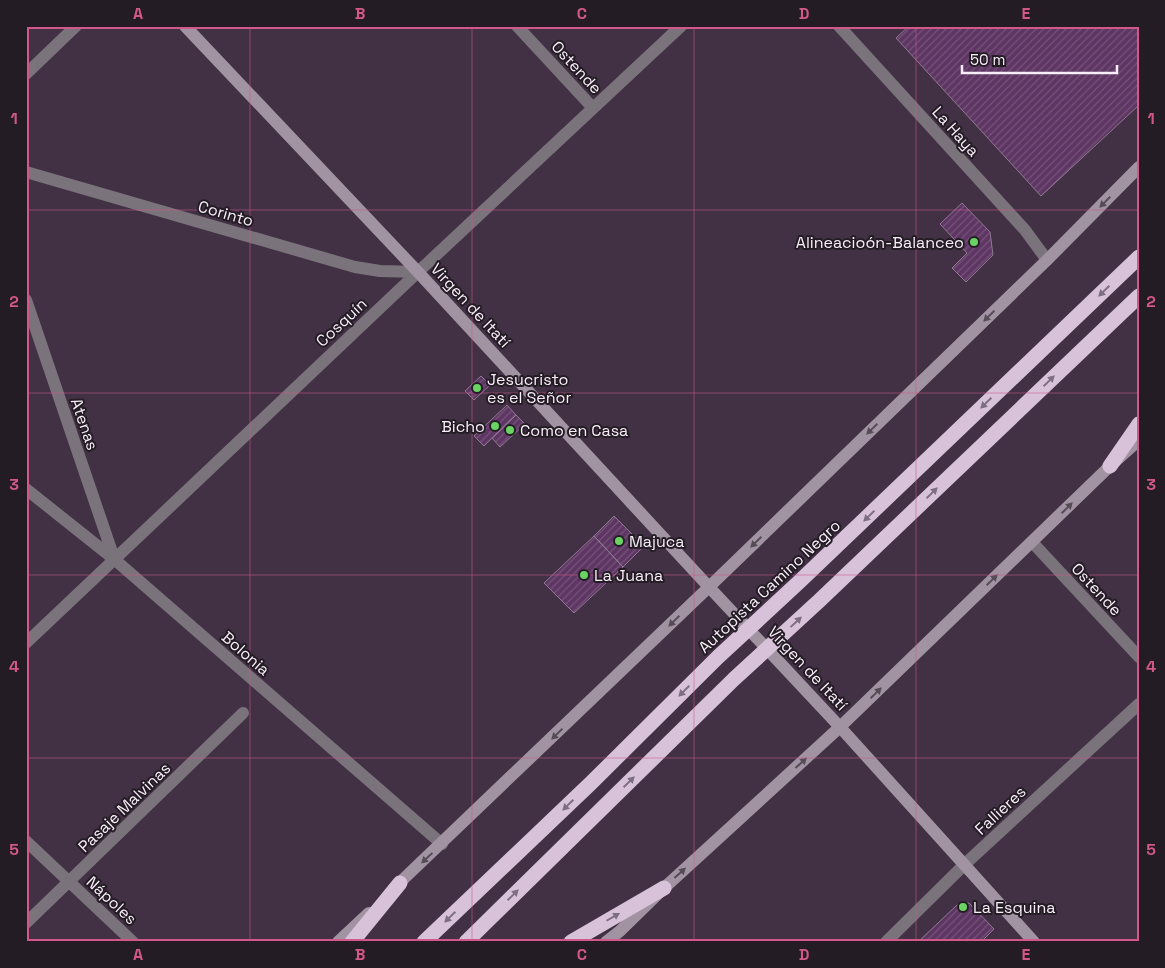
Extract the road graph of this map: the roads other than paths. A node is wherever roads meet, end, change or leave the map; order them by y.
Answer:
1 (76, 26) edge
2 (185, 26) edge
3 (517, 26) edge
4 (681, 26) edge
5 (839, 26) edge
6 (26, 74) edge
7 (593, 108) junction
8 (1139, 167) edge
9 (26, 172) edge
10 (1139, 257) edge
11 (1047, 260) junction
12 (418, 272) junction
13 (1139, 296) edge
14 (26, 300) edge
15 (1139, 424) edge
16 (1139, 440) edge
17 (1110, 466) junction
18 (26, 489) edge
19 (1032, 542) junction
20 (114, 559) junction
21 (709, 587) junction
22 (26, 642) edge
23 (1139, 657) edge
24 (1139, 704) edge
25 (243, 713) dead end
26 (840, 727) junction
27 (26, 841) edge
28 (442, 844) junction
29 (965, 864) junction
30 (69, 882) junction
31 (400, 883) junction
32 (664, 888) junction
33 (26, 923) edge
34 (133, 942) edge
35 (338, 942) edge
36 (352, 942) edge
37 (424, 942) edge
38 (466, 942) edge
39 (571, 942) edge
40 (606, 942) edge
41 (886, 942) edge
42 (1034, 942) edge

1 - 6 street
2 - 12 street, Virgen de Itatí
3 - 7 street, Ostende
4 - 7 street, Cosquín
5 - 11 street, La Haya
7 - 12 street, Cosquín
8 -> 11 street
9 - 12 street, Corinto
10 -> 37 highway, Autopista Camino Negro
11 -> 21 street
12 - 20 street, Cosquín
12 - 21 street, Virgen de Itatí
38 -> 13 highway
14 - 20 street, Atenas
15 - 17 highway
16 - 17 street
19 -> 17 street
18 - 20 street, Bolonia
19 - 23 street, Ostende
26 -> 19 street
20 - 22 street, Cosquín
20 - 28 street, Bolonia
21 - 26 street, Virgen de Itatí
21 -> 28 street
24 - 29 street, Fallieres
25 - 30 street, Pasaje Malvinas
26 - 29 street, Virgen de Itatí
32 -> 26 street
27 - 30 street, Nápoles
28 -> 31 street
29 - 41 street, Fallieres
29 - 42 street, Virgen de Itatí
30 - 33 street, Pasaje Malvinas
30 - 34 street, Nápoles
31 - 35 street
31 - 36 highway
39 -> 32 highway
32 - 40 street

